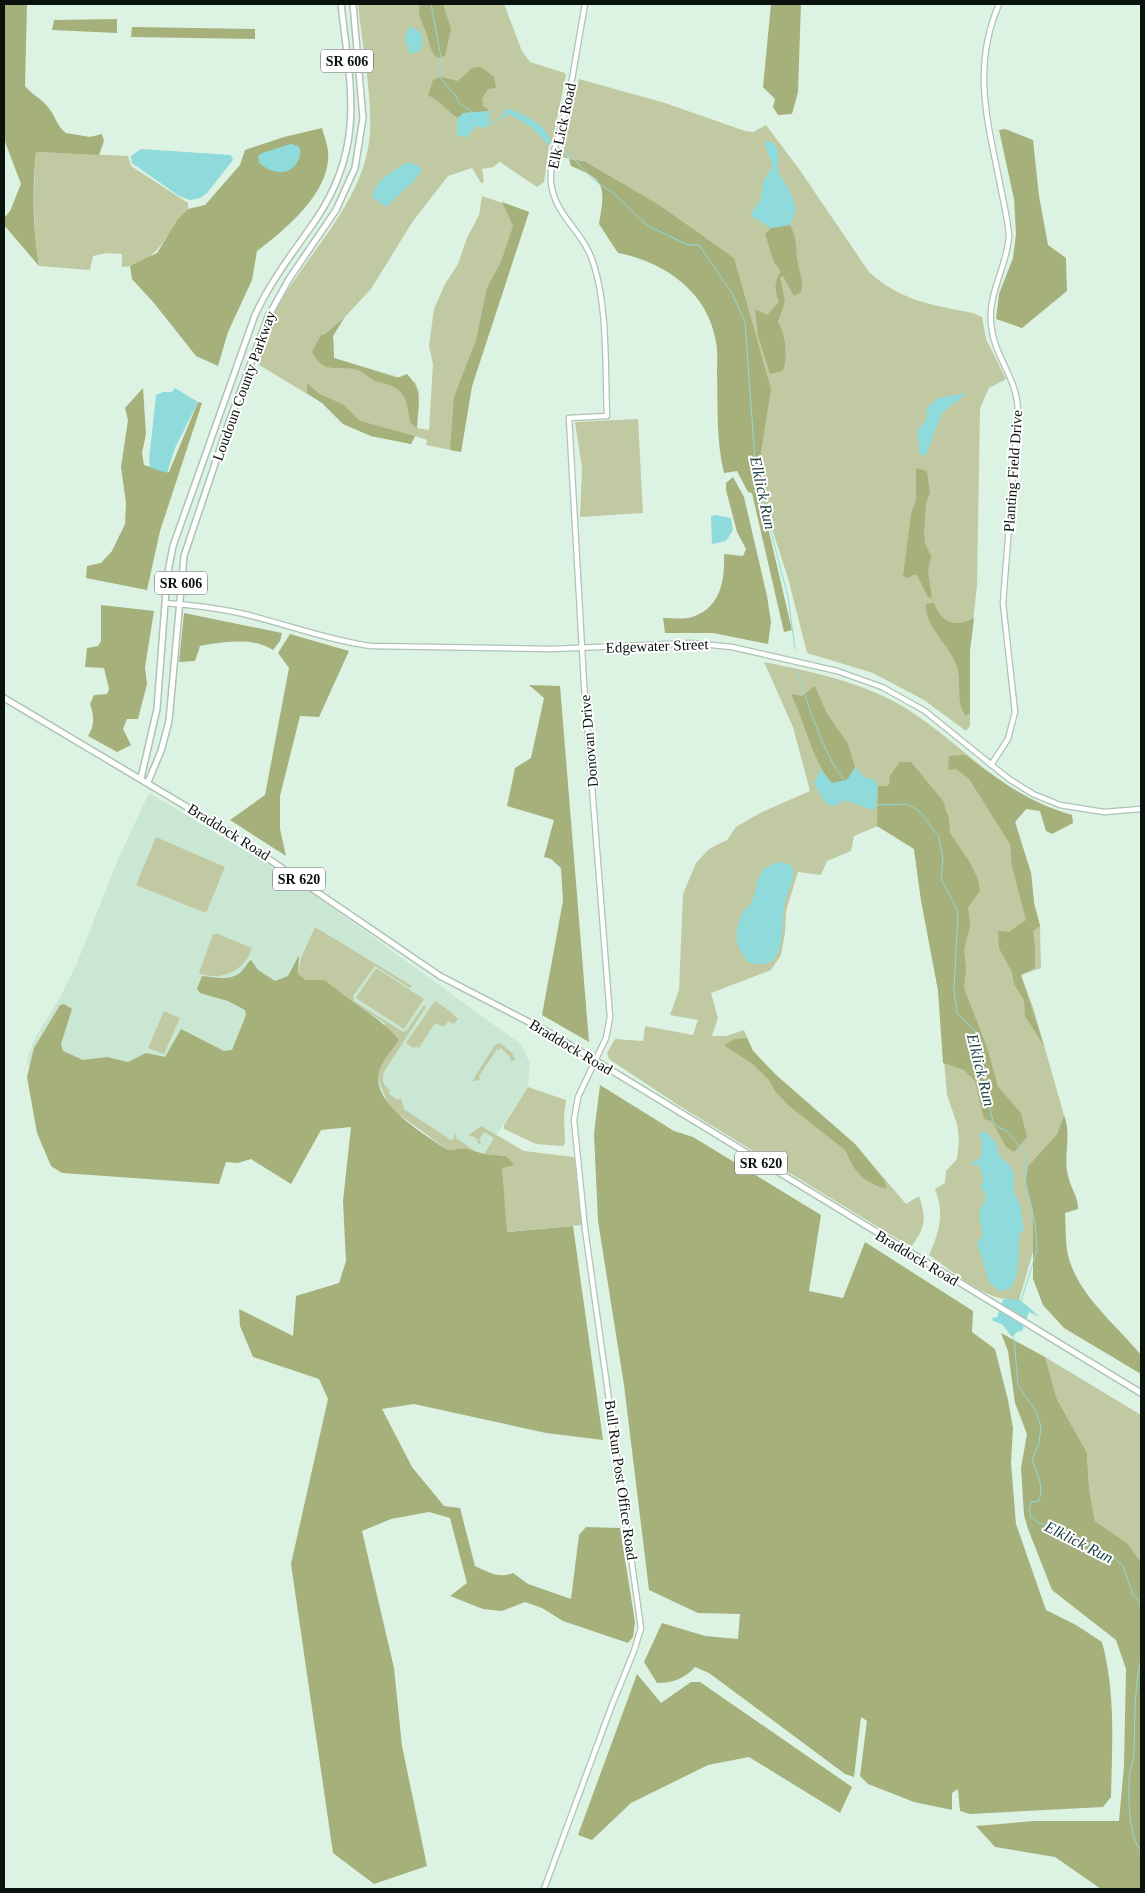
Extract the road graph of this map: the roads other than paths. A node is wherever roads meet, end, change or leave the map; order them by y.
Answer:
1 (341, 4) edge
2 (353, 4) edge
3 (585, 4) edge
4 (999, 4) edge
5 (569, 418) joint
6 (165, 603) junction
7 (179, 604) junction
8 (582, 648) junction
9 (4, 698) edge
10 (991, 765) junction
11 (141, 778) junction
12 (148, 782) junction
13 (1141, 809) edge
14 (594, 1060) junction
15 (1141, 1393) edge
16 (544, 1889) edge

1 - 6 main road, Loudoun County Parkway / SR 606
2 - 7 main road, Loudoun County Parkway / SR 606
3 - 5 street, Elk Lick Road
4 - 10 street, Planting Field Drive
5 - 8 street, Donovan Drive
6 - 7 street, Edgewater Street
6 - 11 main road, Loudoun County Parkway / SR 606
7 - 8 street, Edgewater Street
7 - 12 main road, Loudoun County Parkway / SR 606
8 - 10 street, Edgewater Street
8 - 14 street, Donovan Drive
9 - 11 main road, Braddock Road / SR 620
10 - 13 street, Edgewater Street
11 - 12 main road, Braddock Road / SR 620
12 - 14 main road, Braddock Road / SR 620
14 - 15 main road, Braddock Road / SR 620
14 - 16 street, Bull Run Post Office Road

